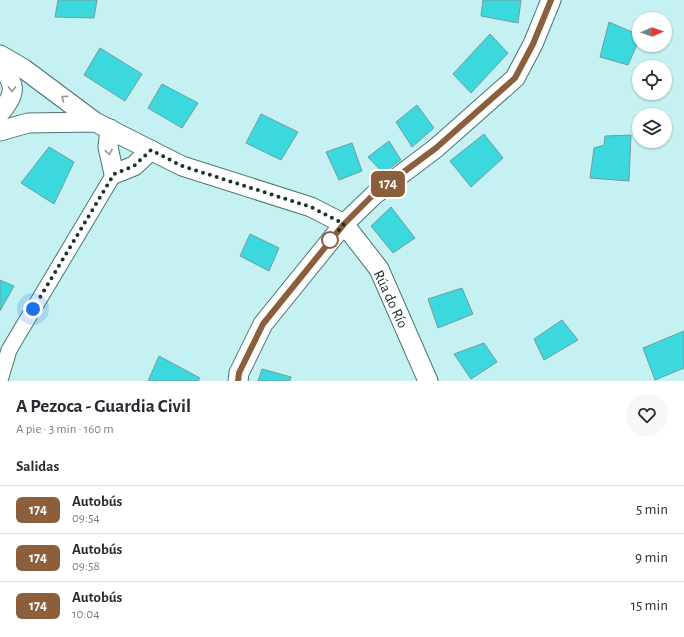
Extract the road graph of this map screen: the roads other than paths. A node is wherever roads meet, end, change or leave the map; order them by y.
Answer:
1 (551, 0) edge
2 (0, 55) edge
3 (0, 65) edge
4 (0, 113) edge
5 (102, 126) junction
6 (0, 131) edge
7 (151, 150) junction
8 (114, 174) junction
9 (344, 224) junction
10 (0, 380) edge
11 (238, 381) edge
12 (428, 381) edge

1 - 9 street
5 -> 2 street
3 -> 4 street
5 - 6 street
5 - 7 street
5 -> 8 street
7 - 8 street
7 - 9 street
8 - 10 street
9 - 11 street
9 - 12 street, Rúa do Río

